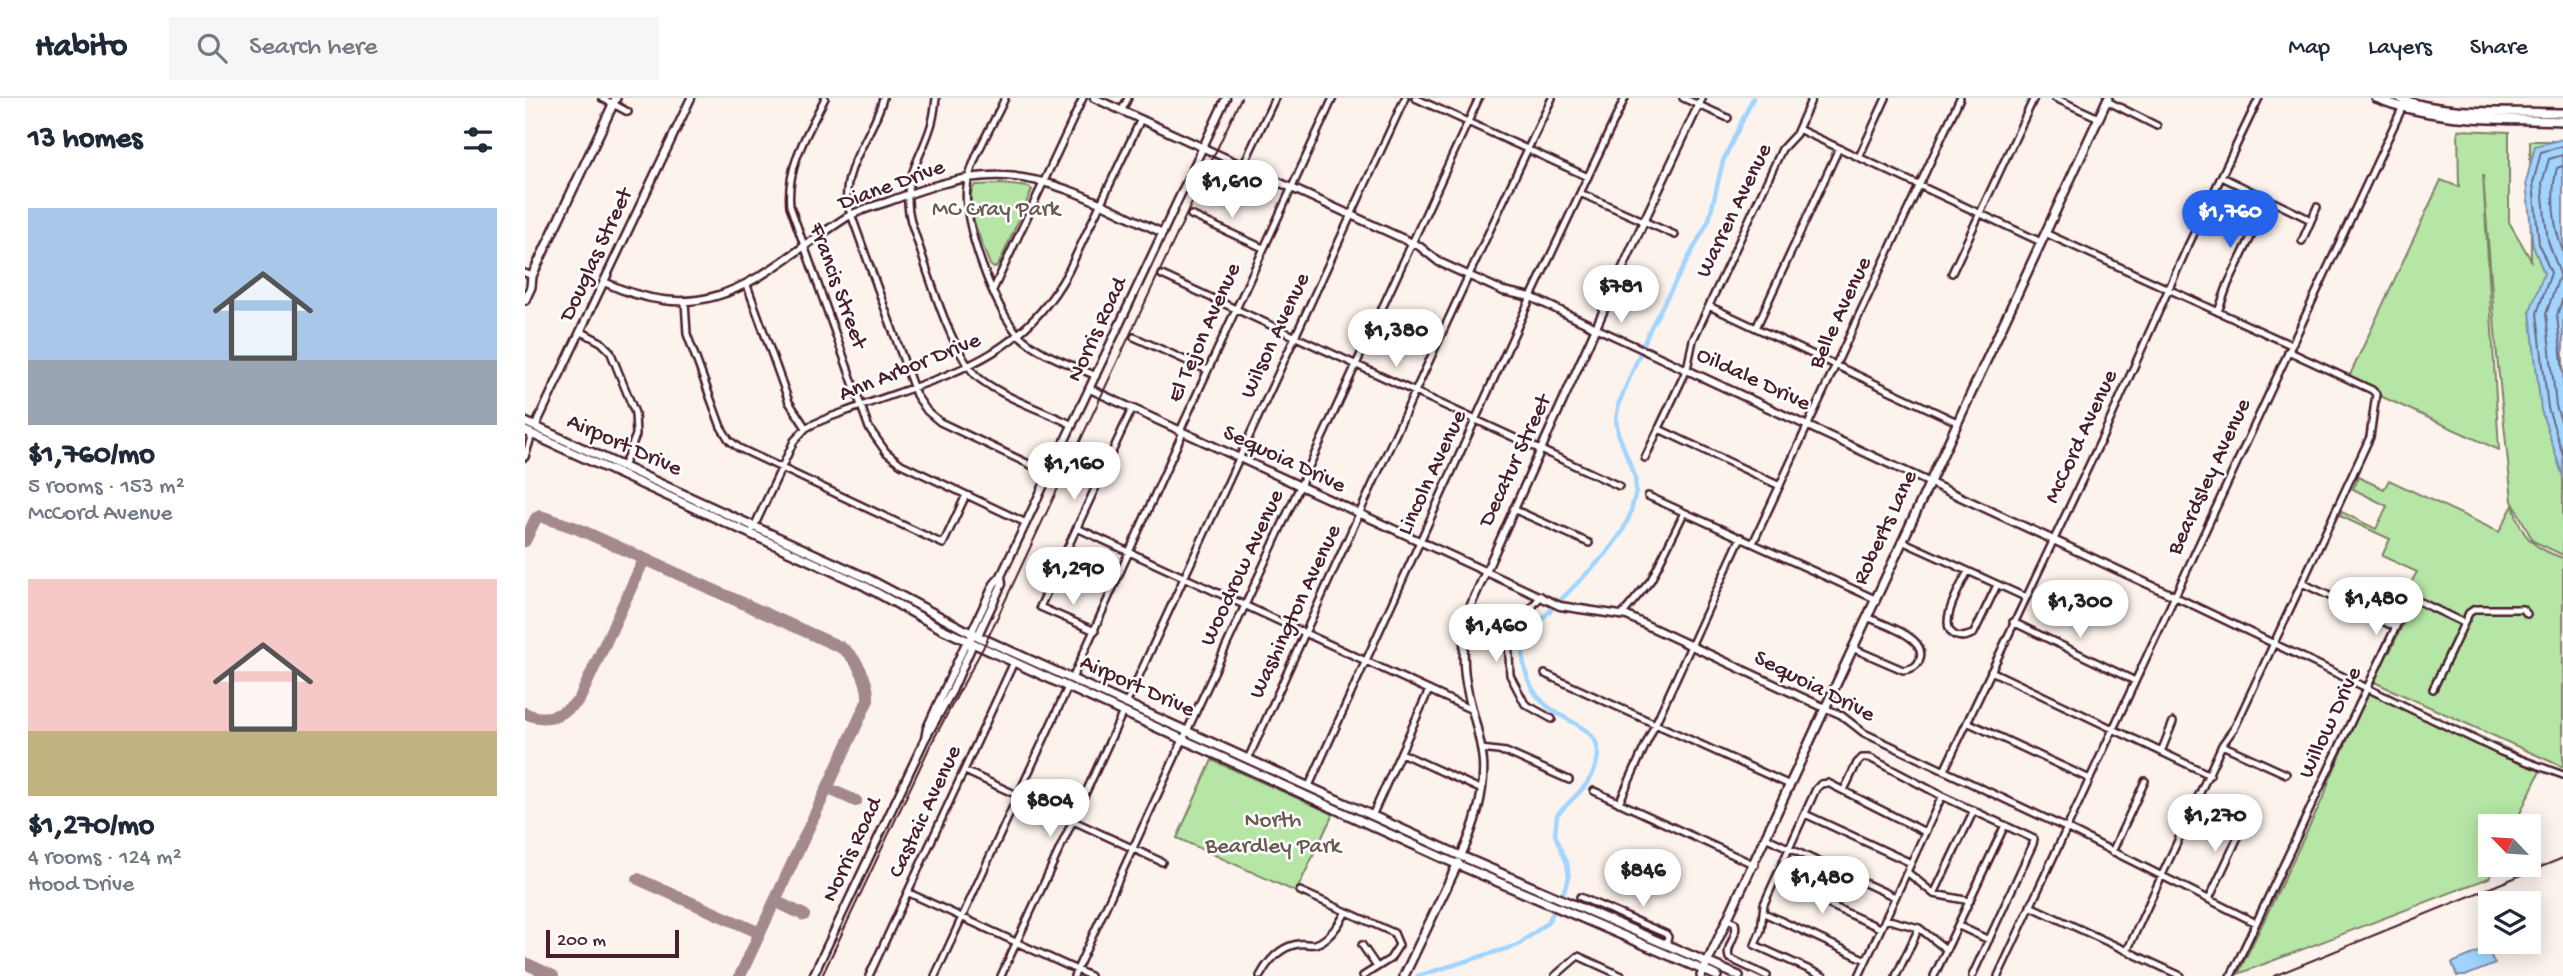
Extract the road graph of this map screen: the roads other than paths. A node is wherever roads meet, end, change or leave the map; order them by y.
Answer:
1 (602, 98) edge
2 (691, 98) edge
3 (825, 98) edge
4 (883, 98) edge
5 (936, 98) edge
6 (1005, 98) edge
7 (1083, 98) edge
8 (1094, 98) edge
9 (1128, 98) edge
10 (1226, 98) edge
11 (1275, 98) edge
12 (1333, 98) edge
13 (1405, 98) edge
14 (1415, 98) edge
15 (1479, 98) edge
16 (1552, 98) edge
17 (1625, 98) edge
18 (1683, 98) edge
19 (1812, 98) edge
20 (1886, 98) edge
21 (1960, 98) edge
22 (2034, 98) edge
23 (2055, 98) edge
24 (2259, 98) edge
25 (2377, 98) edge
26 (2108, 100) edge
27 (615, 101) edge
28 (2403, 101) edge
29 (1701, 102) edge
30 (1122, 110) junction
31 (628, 112) dead end
32 (2563, 113) edge
33 (1728, 118) dead end
34 (2099, 118) junction
35 (1141, 119) junction
36 (2563, 121) edge
37 (1468, 122) junction
38 (2157, 126) dead end
39 (1798, 129) junction
40 (1839, 148) junction
41 (1203, 149) junction
42 (1527, 150) junction
43 (1859, 157) junction
44 (1243, 166) junction
45 (969, 177) junction
46 (1588, 177) junction
47 (2222, 177) junction
48 (1044, 182) junction
49 (1920, 185) junction
50 (1291, 188) junction
51 (1580, 192) junction
52 (907, 195) junction
53 (2270, 200) junction
54 (1101, 204) junction
55 (2317, 207) dead end
56 (1981, 213) junction
57 (850, 215) junction
58 (1191, 215) dead end
59 (1351, 215) junction
60 (2311, 220) junction
61 (1644, 221) junction
62 (1163, 233) junction
63 (2045, 233) junction
64 (1675, 235) dead end
65 (2302, 241) dead end
66 (2041, 242) junction
67 (1412, 243) junction
68 (804, 247) junction
69 (1263, 248) junction
70 (1952, 273) dead end
71 (1163, 275) dead end
72 (1468, 275) junction
73 (527, 277) edge
74 (604, 282) junction
75 (747, 285) junction
76 (993, 290) junction
77 (2170, 290) junction
78 (1531, 297) junction
79 (525, 300) edge
80 (685, 301) junction
81 (1709, 306) junction
82 (1235, 309) junction
83 (2218, 312) junction
84 (1756, 327) junction
85 (1596, 328) junction
86 (580, 331) junction
87 (1019, 336) junction
88 (1134, 337) dead end
89 (1295, 338) junction
90 (2290, 348) junction
91 (1646, 351) joint
92 (1356, 365) junction
93 (1836, 365) junction
94 (968, 367) junction
95 (1687, 369) junction
96 (1207, 370) junction
97 (1096, 376) junction
98 (912, 388) junction
99 (1090, 389) junction
100 (1416, 393) junction
101 (861, 406) junction
102 (1132, 409) junction
103 (1476, 421) junction
104 (525, 422) edge
105 (1957, 422) junction
106 (1073, 425) junction
107 (1808, 425) junction
108 (806, 428) junction
109 (1659, 429) junction
110 (531, 431) edge
111 (1181, 431) junction
112 (1540, 450) junction
113 (574, 454) junction
114 (525, 457) edge
115 (1240, 458) junction
116 (1645, 458) dead end
117 (624, 467) junction
118 (781, 468) junction
119 (1049, 474) junction
120 (1929, 482) junction
121 (1300, 486) junction
122 (1619, 486) dead end
123 (1780, 486) junction
124 (966, 495) junction
125 (1648, 496) dead end
126 (1513, 509) junction
127 (1684, 513) junction
128 (1360, 514) junction
129 (1026, 523) junction
130 (1077, 528) junction
131 (752, 530) junction
132 (1741, 537) junction
133 (2052, 539) junction
134 (1421, 541) junction
135 (1902, 541) junction
136 (1589, 543) dead end
137 (1753, 543) junction
138 (1129, 552) junction
139 (1485, 571) junction
140 (1968, 571) junction
141 (1185, 578) junction
142 (2302, 583) junction
143 (1997, 585) junction
144 (1541, 596) junction
145 (2174, 596) junction
146 (2025, 597) junction
147 (1875, 599) junction
148 (1245, 606) junction
149 (2527, 614) dead end
150 (1622, 615) junction
151 (1867, 617) junction
152 (2013, 622) junction
153 (2465, 623) junction
154 (2395, 626) junction
155 (1094, 631) junction
156 (1305, 633) junction
157 (972, 638) junction
158 (2275, 642) junction
159 (1691, 646) junction
160 (1852, 648) junction
161 (1365, 661) junction
162 (1013, 662) junction
163 (1991, 671) junction
164 (1545, 674) dead end
165 (1073, 679) junction
166 (2135, 681) junction
167 (1068, 687) junction
168 (2367, 688) junction
169 (2433, 689) dead end
170 (1429, 690) junction
171 (1126, 704) junction
172 (1825, 708) junction
173 (1472, 710) junction
174 (1123, 712) junction
175 (1552, 719) dead end
176 (1967, 722) junction
177 (2173, 722) dead end
178 (1655, 724) junction
179 (2112, 730) junction
180 (1187, 731) junction
181 (1183, 739) junction
182 (2222, 745) junction
183 (1482, 749) junction
184 (2161, 752) junction
185 (1401, 753) junction
186 (1248, 759) junction
187 (965, 771) junction
188 (1944, 771) junction
189 (2286, 774) dead end
190 (2210, 775) junction
191 (2563, 775) edge
192 (2090, 779) junction
193 (1569, 780) dead end
194 (2145, 781) dead end
195 (1790, 785) junction
196 (1309, 786) junction
197 (1482, 790) junction
198 (1844, 790) junction
199 (1594, 791) dead end
200 (1019, 796) junction
201 (1942, 796) junction
202 (1619, 803) junction
203 (1974, 810) junction
204 (1805, 814) junction
205 (1372, 816) junction
206 (2246, 820) dead end
207 (1073, 821) junction
208 (2005, 825) junction
209 (2066, 828) junction
210 (1926, 832) junction
211 (1767, 838) junction
212 (1133, 848) junction
213 (1789, 848) junction
214 (2112, 852) junction
215 (1461, 856) junction
216 (1162, 862) dead end
217 (1911, 863) junction
218 (1457, 864) junction
219 (1755, 865) junction
220 (1907, 872) junction
221 (2161, 876) junction
222 (1775, 880) junction
223 (1300, 891) dead end
224 (909, 893) junction
225 (1934, 894) junction
226 (1580, 897) dead end
227 (1895, 897) junction
228 (2209, 899) junction
229 (1554, 901) junction
230 (1969, 901) junction
231 (1563, 905) junction
232 (2030, 906) junction
233 (1346, 912) junction
234 (1764, 913) junction
235 (963, 918) junction
236 (1729, 919) junction
237 (1885, 919) junction
238 (2256, 923) junction
239 (1959, 926) junction
240 (1880, 928) junction
241 (1919, 928) junction
242 (1989, 940) junction
243 (1745, 942) dead end
244 (1017, 943) junction
245 (1665, 944) junction
246 (1362, 945) dead end
247 (1755, 945) junction
248 (1947, 950) junction
249 (2127, 951) junction
250 (1865, 960) junction
251 (1709, 962) junction
252 (1377, 967) junction
253 (1076, 973) edge
254 (1703, 973) edge
255 (813, 976) edge
256 (869, 976) edge
257 (935, 976) edge
258 (1001, 976) edge
259 (1090, 976) edge
260 (1261, 976) edge
261 (1363, 976) edge
262 (1404, 976) edge
263 (1555, 976) edge
264 (1621, 976) edge
265 (1717, 976) edge
266 (1739, 976) edge
267 (1767, 976) edge
268 (1823, 976) edge
269 (1859, 976) edge
270 (1896, 976) edge
271 (1934, 976) edge
272 (1972, 976) edge
273 (1998, 976) edge
274 (2181, 976) edge
275 (2230, 976) edge

1 - 27 street
2 - 74 street, Douglas Street
3 - 68 street, Francis Street
4 - 57 street
5 - 52 street
6 - 45 street
7 - 48 street
8 - 30 street, Oildale Drive
9 - 30 street
10 - 41 street, Norris Road
11 - 44 street
12 - 50 street, El Tejon Avenue
13 - 59 street, Wilson Avenue
14 - 37 street
15 - 37 street, Woodrow Avenue
16 - 42 street, Washington Avenue
17 - 46 street, Lincoln Avenue
18 - 29 street
19 - 39 street, Warren Avenue
20 - 43 street
21 - 49 street, Belle Avenue
22 - 56 street
23 - 34 street
24 - 47 street, McCord Avenue
25 - 28 main road
26 - 34 main road, Roberts Lane
26 - 38 street
27 - 31 street
27 - 73 main road
28 - 32 main road
28 - 36 main road
28 - 90 street, Beardsley Avenue
29 - 33 street
29 - 61 street, Decatur Street
30 - 35 street, Oildale Drive
34 - 63 main road, Roberts Lane
35 - 41 street, Oildale Drive
35 - 54 street, Ann Arbor Drive
37 - 42 street
37 - 67 street, Woodrow Avenue
39 - 40 street
39 - 81 street, Warren Avenue
40 - 43 street
40 - 84 street
41 - 44 street, Oildale Drive
41 - 62 street, Norris Road
42 - 46 street
42 - 72 street, Washington Avenue
43 - 49 street
44 - 50 street, Oildale Drive
45 - 48 street, Diane Drive
45 - 52 street, Diane Drive
45 - 76 street
46 - 51 street, Lincoln Avenue
47 - 53 street
47 - 77 street, McCord Avenue
48 - 54 street, Diane Drive
48 - 76 street
49 - 56 street
49 - 93 street, Belle Avenue
50 - 59 street, Oildale Drive
50 - 69 street, El Tejon Avenue
51 - 61 street
51 - 78 street, Lincoln Avenue
52 - 57 street, Diane Drive
52 - 94 street
53 - 60 street
53 - 83 street
54 - 62 street, Diane Drive
54 - 87 street, Ann Arbor Drive
55 - 60 street
56 - 66 street
56 - 70 street
57 - 68 street, Diane Drive
57 - 98 street
58 - 69 street
59 - 67 street, Oildale Drive
59 - 89 street, Wilson Avenue
60 - 65 street
61 - 64 street
61 - 85 street, Decatur Street
62 - 97 street, Norris Road
63 - 66 main road, Roberts Lane
63 - 77 street
66 - 105 main road, Roberts Lane
67 - 72 street, Oildale Drive
67 - 92 street, Woodrow Avenue
68 - 75 street, Diane Drive
68 - 101 street, Francis Street
69 - 82 street, El Tejon Avenue
71 - 82 street
72 - 78 street, Oildale Drive
72 - 100 street, Washington Avenue
73 - 79 main road
74 - 80 street, Diane Drive
74 - 86 street, Douglas Street
75 - 80 street, Diane Drive
75 - 108 street
76 - 87 street
77 - 83 street
77 - 133 street, McCord Avenue
78 - 85 street, Oildale Drive
78 - 103 street, Lincoln Avenue
80 - 118 street
81 - 84 street
81 - 95 street, Warren Avenue
82 - 89 street
82 - 96 street, El Tejon Avenue
83 - 90 street
84 - 93 street
85 - 91 street, Oildale Drive
85 - 112 street, Decatur Street
86 - 110 street, Douglas Street
86 - 117 street
87 - 94 street, Ann Arbor Drive
87 - 97 street
88 - 96 street
89 - 92 street
89 - 115 street, Wilson Avenue
90 - 142 street
90 - 145 street, Beardsley Avenue
91 - 95 street, Oildale Drive
92 - 100 street
92 - 121 street, Woodrow Avenue
93 - 105 street
93 - 107 street, Belle Avenue
94 - 98 street, Ann Arbor Drive
94 - 106 street
95 - 107 street, Oildale Drive
95 - 109 street, Warren Avenue
96 - 111 street, El Tejon Avenue
97 - 99 street, Norris Road
98 - 101 street, Ann Arbor Drive
98 - 119 street
99 - 102 street, Sequoia Drive
99 - 106 street, Norris Road
100 - 103 street
100 - 128 street, Washington Avenue
101 - 108 street, Ann Arbor Drive
101 - 124 street, Francis Street
102 - 111 street, Sequoia Drive
102 - 130 street
103 - 112 street
103 - 134 street, Lincoln Avenue
104 - 110 main road, Airport Drive
105 - 120 main road, Roberts Lane
106 - 119 street, Norris Road
107 - 120 street, Oildale Drive
107 - 123 street, Belle Avenue
108 - 118 street
109 - 116 street, Warren Avenue
109 - 123 street
110 - 113 main road, Airport Drive
110 - 114 street, Douglas Street
110 - 117 main road, Airport Drive
111 - 115 street, Sequoia Drive
111 - 138 street, El Tejon Avenue
112 - 122 street
112 - 126 street, Decatur Street
113 - 117 main road
113 - 131 main road, Airport Drive
115 - 121 street, Sequoia Drive
115 - 141 street, Wilson Avenue
117 - 131 main road, Airport Drive
118 - 124 street
118 - 131 street
119 - 129 street, Norris Road
120 - 133 street, Oildale Drive
120 - 135 main road, Roberts Lane
121 - 128 street, Sequoia Drive
121 - 148 street, Woodrow Avenue
123 - 137 street, Belle Avenue
124 - 129 street, Francis Street
125 - 127 street
126 - 136 street
126 - 139 street, Decatur Street
127 - 132 street
127 - 150 street
128 - 134 street, Sequoia Drive
128 - 156 street, Washington Avenue
129 - 157 street, Norris Road
130 - 138 street
130 - 155 street
131 - 157 main road, Airport Drive
132 - 137 street
132 - 159 street
133 - 145 street, Oildale Drive
133 - 146 street, McCord Avenue
134 - 139 street, Sequoia Drive
134 - 161 street, Lincoln Avenue
135 - 140 street
135 - 147 main road, Roberts Lane
137 - 147 street
138 - 141 street
138 - 155 street, El Tejon Avenue
139 - 144 street, Sequoia Drive
139 - 173 street, Decatur Street
140 - 143 street
140 - 143 street
141 - 148 street
141 - 171 street, Wilson Avenue
142 - 154 street
142 - 158 street
143 - 146 street
144 - 150 street, Sequoia Drive
144 - 175 street
145 - 158 street
145 - 166 street, Beardsley Avenue
146 - 152 street, McCord Avenue
147 - 151 main road, Roberts Lane
148 - 156 street
148 - 180 street, Woodrow Avenue
149 - 153 street
150 - 159 street, Sequoia Drive
151 - 160 main road, Roberts Lane
151 - 160 street
152 - 163 street, McCord Avenue
152 - 166 street
153 - 154 street, Willow Drive
153 - 169 street
154 - 168 street, Willow Drive
155 - 165 street, El Tejon Avenue
156 - 161 street
156 - 186 street, Washington Avenue
157 - 162 main road, Airport Drive
157 - 165 main road, Airport Drive
157 - 255 street, Norris Road
158 - 168 street
158 - 182 street
159 - 172 street, Sequoia Drive
159 - 178 street
160 - 172 main road, Roberts Lane
161 - 170 street
161 - 196 street, Lincoln Avenue
162 - 167 main road, Airport Drive
162 - 187 street, Castaic Avenue
163 - 176 street, McCord Avenue
163 - 179 street
164 - 178 street
165 - 171 main road, Airport Drive
166 - 179 street, Beardsley Avenue
167 - 174 main road, Airport Drive
167 - 200 street
168 - 191 street
168 - 238 street, Willow Drive
170 - 173 street
170 - 185 street
171 - 180 main road, Airport Drive
172 - 188 street, Sequoia Drive
172 - 195 main road, Roberts Lane
173 - 183 street, Decatur Street
174 - 181 main road, Airport Drive
174 - 207 street
176 - 188 street, McCord Avenue
176 - 192 street
177 - 184 street
178 - 195 street
178 - 202 street
179 - 184 street
179 - 192 street, Beardsley Avenue
180 - 181 street, Woodrow Avenue
180 - 186 main road, Airport Drive
181 - 212 street, Woodrow Avenue
181 - 218 main road, Airport Drive
182 - 189 street
182 - 190 street
183 - 193 street
183 - 197 street, Decatur Street
184 - 190 street
185 - 197 street
185 - 205 street
186 - 196 main road, Airport Drive
187 - 200 street
187 - 224 street, Castaic Avenue
188 - 209 street, Sequoia Drive
190 - 221 street
192 - 209 street, Beardsley Avenue
194 - 214 street
195 - 211 main road, Roberts Lane
196 - 205 main road, Airport Drive
197 - 215 street, Decatur Street
198 - 201 street
198 - 204 street
198 - 210 street
199 - 202 street
200 - 207 street
200 - 235 street
201 - 203 street
201 - 210 street
202 - 219 street
203 - 208 street
203 - 225 street
204 - 213 street
204 - 217 street
205 - 215 main road, Airport Drive
206 - 228 street
207 - 212 street
207 - 244 street
208 - 230 street
208 - 242 street
209 - 214 street, Sequoia Drive
209 - 232 street, Beardsley Avenue
210 - 217 street
211 - 213 street
211 - 219 main road, Roberts Lane
212 - 216 street
212 - 253 street, Woodrow Avenue
213 - 222 street
213 - 227 street
214 - 221 street, Sequoia Drive
215 - 218 main road
215 - 229 main road, Airport Drive
217 - 220 street
218 - 229 main road, Airport Drive
218 - 262 main road
219 - 236 main road, Roberts Lane
220 - 225 street
220 - 227 street
221 - 228 street, Sequoia Drive
221 - 249 street
222 - 234 street
222 - 240 street
223 - 233 street
224 - 235 street
224 - 256 street, Castaic Avenue
225 - 230 street
226 - 245 street
227 - 237 street
228 - 238 street, Sequoia Drive
229 - 231 main road, Airport Drive
230 - 239 street
231 - 245 main road, Airport Drive
231 - 254 main road, Airport Drive
232 - 249 street
232 - 273 street, Beardsley Avenue
233 - 252 street
233 - 260 street
234 - 247 street
234 - 250 street
235 - 244 street
235 - 257 street
236 - 251 main road, Roberts Lane
236 - 267 street
237 - 240 street
237 - 241 street
238 - 275 street, Willow Drive
239 - 242 street
239 - 248 street
240 - 250 street
241 - 248 street
241 - 270 street
242 - 272 street
243 - 247 street
244 - 253 street
244 - 258 street
245 - 251 main road, Airport Drive
246 - 252 street
247 - 268 street
248 - 271 street
249 - 274 street
250 - 269 street
251 - 254 main road, Roberts Lane
251 - 266 main road, Airport Drive
252 - 261 street
253 - 259 street
254 - 265 main road, Airport Drive
263 - 264 street

